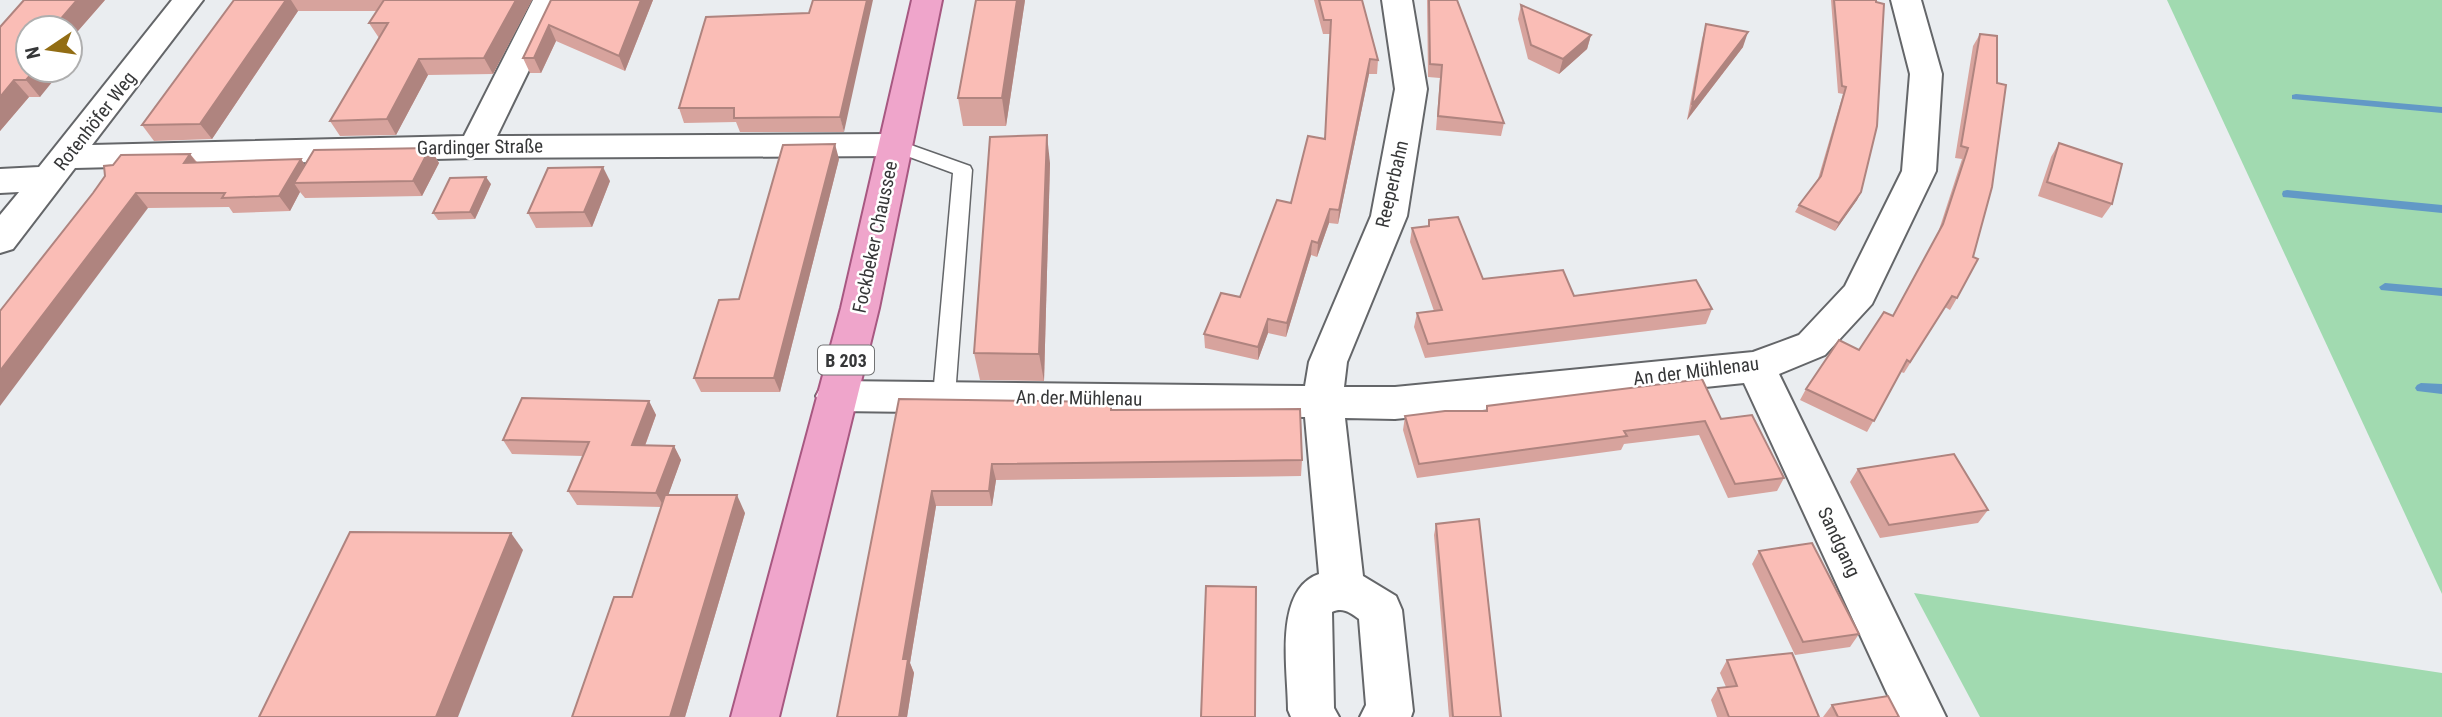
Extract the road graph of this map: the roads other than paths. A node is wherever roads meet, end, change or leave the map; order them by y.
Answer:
1 (188, 0) edge
2 (548, 0) edge
3 (928, 0) edge
4 (1397, 0) edge
5 (1906, 0) edge
6 (894, 145) junction
7 (475, 147) junction
8 (58, 168) junction
9 (0, 181) edge
10 (0, 240) edge
11 (1756, 366) junction
12 (836, 396) junction
13 (944, 396) junction
14 (1323, 401) junction
15 (1342, 589) junction
16 (755, 717) edge
17 (1315, 717) edge
18 (1384, 717) edge
19 (1922, 717) edge

1 - 8 street, Rotenhöfer Weg
2 - 7 street
3 - 6 main road, Fockbeker Chaussee / B 203
4 - 14 street, Reeperbahn
5 - 11 street, An der Mühlenau
6 - 7 street, Gardinger Straße
6 - 12 main road, Fockbeker Chaussee / B 203
6 - 13 lane
7 - 8 street, Gardinger Straße
8 - 9 street, Gardinger Straße
8 - 10 street, Rotenhöfer Weg
11 - 14 street, An der Mühlenau
11 - 19 street, Sandgang
12 - 13 street, An der Mühlenau
12 - 16 main road, Fockbeker Chaussee / B 203
13 - 14 street, An der Mühlenau
14 - 15 street
15 - 17 street
15 - 18 street

